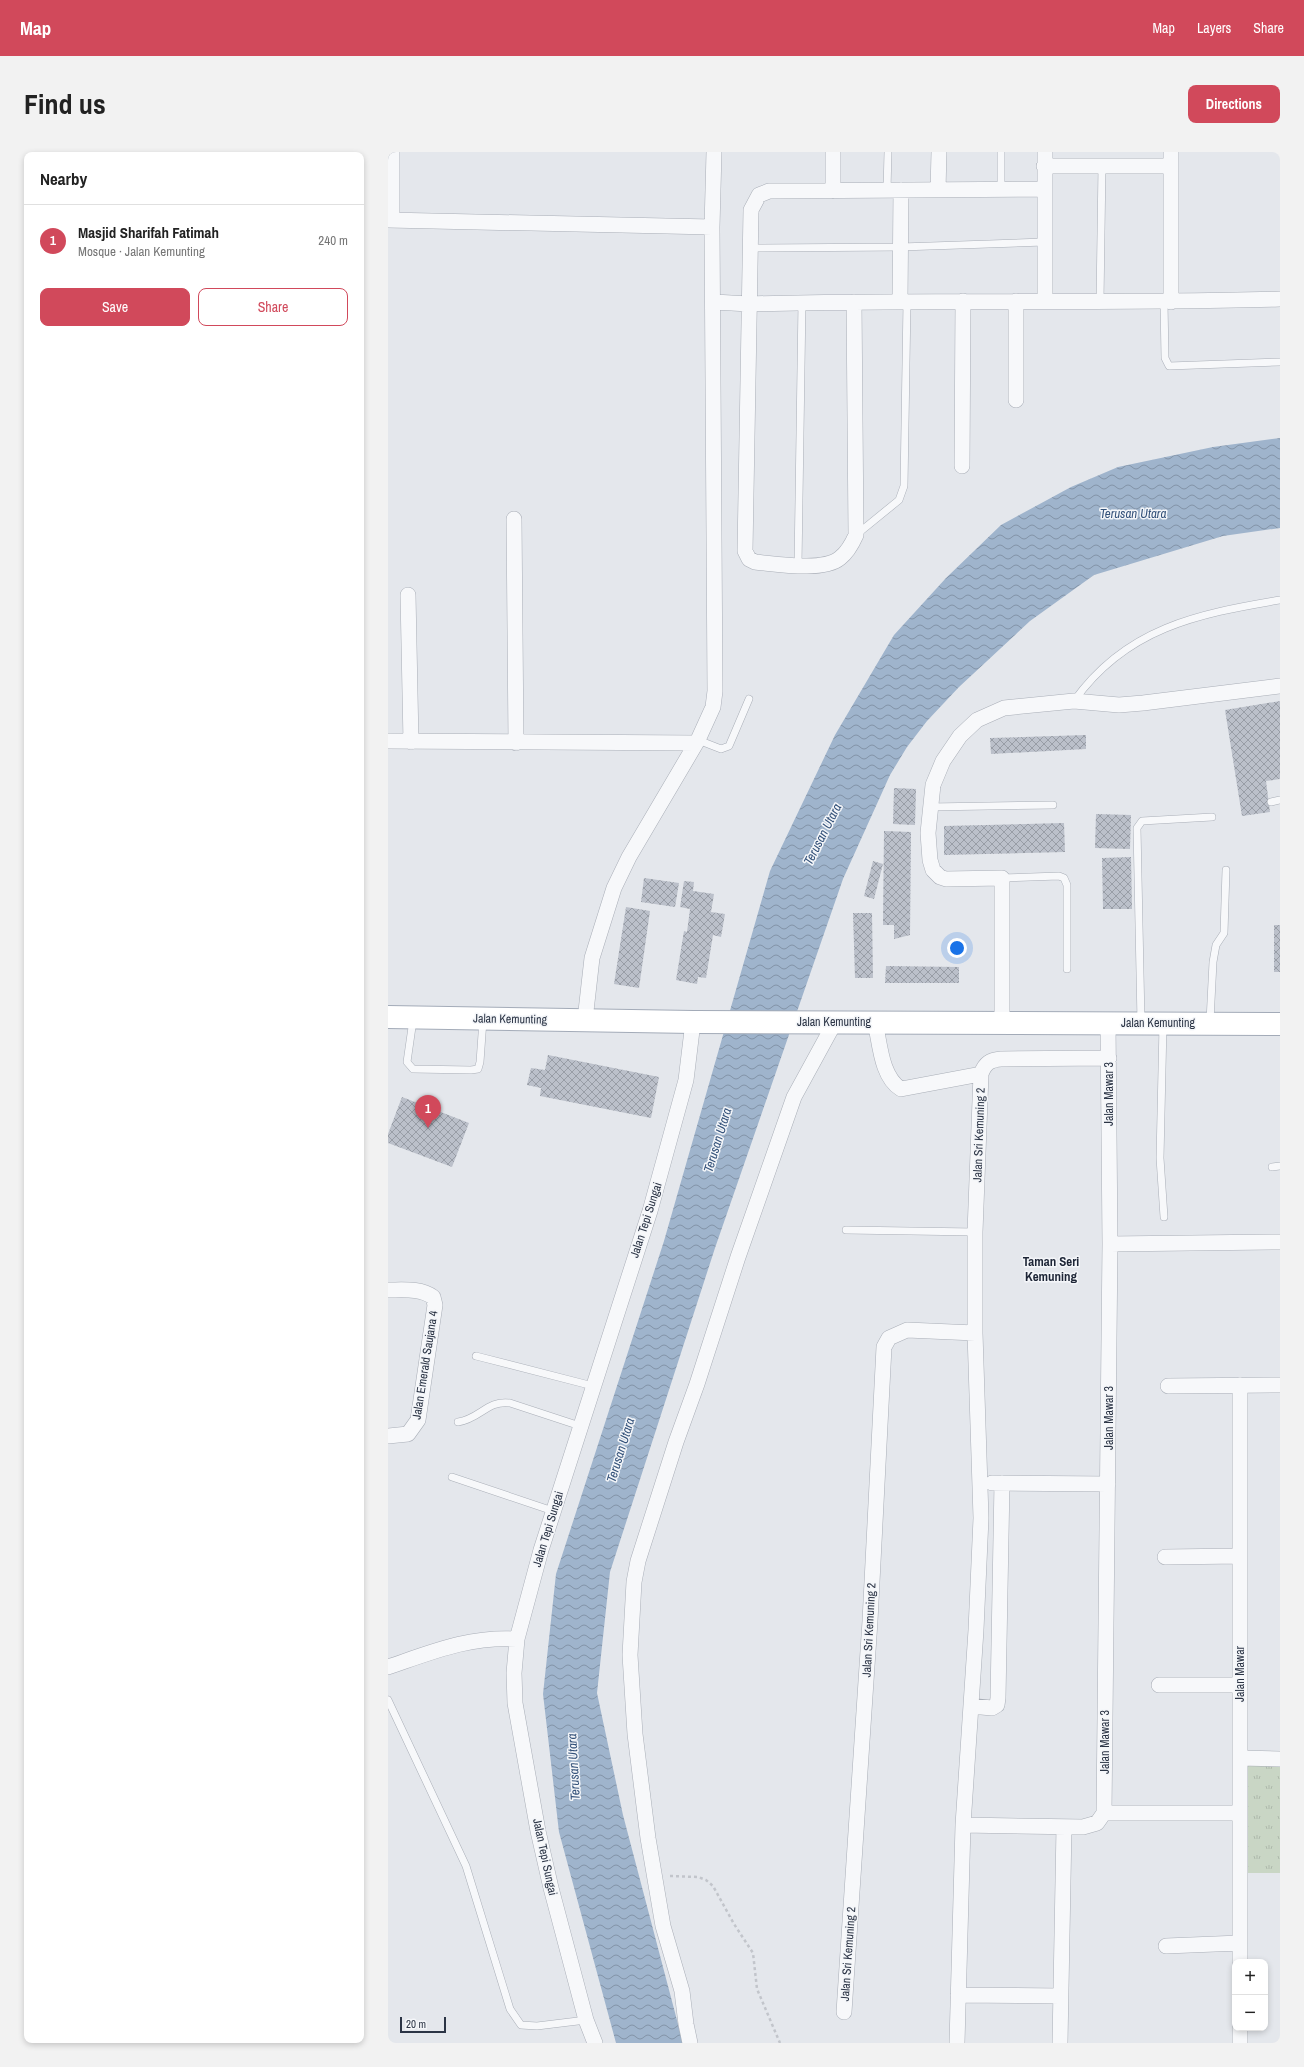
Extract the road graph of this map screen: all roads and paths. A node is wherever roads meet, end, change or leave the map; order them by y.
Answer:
1 (392, 152) edge
2 (714, 152) edge
3 (833, 152) edge
4 (888, 152) edge
5 (939, 152) edge
6 (1001, 152) edge
7 (1044, 159) edge
8 (1171, 159) edge
9 (1102, 166) junction
10 (1044, 189) junction
11 (894, 190) junction
12 (938, 190) junction
13 (1001, 190) junction
14 (833, 191) junction
15 (390, 220) edge
16 (712, 227) junction
17 (1044, 242) junction
18 (901, 247) junction
19 (751, 248) junction
20 (1045, 300) junction
21 (1280, 300) edge
22 (963, 301) junction
23 (1016, 301) junction
24 (1100, 301) junction
25 (714, 302) junction
26 (802, 302) junction
27 (854, 302) junction
28 (904, 302) junction
29 (1168, 302) junction
30 (749, 304) junction
31 (1280, 362) edge
32 (1016, 400) dead end
33 (962, 466) dead end
34 (514, 519) dead end
35 (856, 535) junction
36 (798, 566) junction
37 (408, 595) dead end
38 (1280, 600) edge
39 (1280, 686) edge
40 (749, 699) dead end
41 (1074, 701) junction
42 (388, 742) edge
43 (411, 742) junction
44 (697, 742) junction
45 (516, 743) junction
46 (1280, 800) edge
47 (1271, 802) dead end
48 (1053, 805) dead end
49 (930, 807) junction
50 (1212, 817) dead end
51 (1226, 870) dead end
52 (1002, 878) junction
53 (1067, 969) dead end
54 (388, 1017) edge
55 (413, 1017) junction
56 (484, 1018) junction
57 (585, 1020) junction
58 (701, 1022) junction
59 (836, 1022) junction
60 (875, 1022) junction
61 (1002, 1022) junction
62 (1108, 1023) junction
63 (1141, 1023) junction
64 (1163, 1023) junction
65 (1210, 1023) junction
66 (1280, 1024) edge
67 (1109, 1058) junction
68 (981, 1074) junction
69 (1280, 1166) edge
70 (1272, 1167) dead end
71 (1164, 1217) dead end
72 (846, 1230) dead end
73 (975, 1232) junction
74 (1280, 1242) edge
75 (1110, 1244) junction
76 (388, 1290) edge
77 (975, 1333) junction
78 (476, 1356) dead end
79 (1240, 1385) junction
80 (1280, 1385) edge
81 (593, 1386) junction
82 (1168, 1386) dead end
83 (458, 1422) dead end
84 (580, 1426) junction
85 (388, 1436) edge
86 (452, 1477) dead end
87 (981, 1484) junction
88 (1002, 1484) junction
89 (1108, 1484) junction
90 (553, 1511) junction
91 (1165, 1556) dead end
92 (1240, 1556) junction
93 (517, 1639) junction
94 (388, 1666) edge
95 (1240, 1685) junction
96 (1159, 1686) dead end
97 (388, 1700) edge
98 (970, 1706) junction
99 (1240, 1758) junction
100 (1280, 1758) edge
101 (1104, 1813) junction
102 (1240, 1813) junction
103 (963, 1825) junction
104 (1064, 1827) junction
105 (655, 1875) junction
106 (1240, 1943) junction
107 (1166, 1946) dead end
108 (1240, 1959) edge
109 (958, 1995) junction
110 (1060, 1996) junction
111 (844, 2012) dead end
112 (586, 2020) junction
113 (1240, 2031) edge
114 (595, 2043) edge
115 (690, 2043) edge
116 (780, 2043) edge
117 (957, 2043) edge
118 (1060, 2043) edge
119 (1240, 2043) edge

1 - 15 street
2 - 16 street
3 - 14 street
4 - 11 lane
5 - 12 street
6 - 13 lane
7 - 9 street
7 - 10 street
8 - 9 street
8 - 29 street
9 - 24 lane
10 - 13 street
10 - 17 street
11 - 12 street
11 - 14 street
11 - 18 street
12 - 13 street
14 - 19 street
15 - 16 street
16 - 25 street
17 - 18 lane
17 - 20 street
18 - 19 lane
18 - 28 street
19 - 30 street
20 - 23 street
20 - 24 street
21 - 29 street
22 - 23 street
22 - 28 street
22 - 33 street
23 - 32 street
24 - 29 street
25 - 30 street
25 - 44 street
26 - 27 street
26 - 30 street
26 - 36 lane
27 - 28 street
27 - 35 street
28 - 35 lane
29 - 31 lane
30 - 36 street
34 - 45 street
35 - 36 street
37 - 43 street
38 - 41 lane
39 - 41 street
40 - 44 lane
41 - 49 street
42 - 43 street
43 - 45 street
44 - 45 street
44 - 57 street
46 - 47 lane
48 - 49 lane
49 - 52 street
50 - 63 lane
51 - 65 lane
52 - 53 lane
52 - 61 street
54 - 55 main road, Jalan Kemunting
55 - 56 main road, Jalan Kemunting
55 - 56 lane
56 - 57 main road, Jalan Kemunting
57 - 58 main road, Jalan Kemunting
58 - 59 main road, Jalan Kemunting
58 - 81 street, Jalan Tepi Sungai
59 - 60 main road, Jalan Kemunting
59 - 105 street
60 - 61 main road, Jalan Kemunting
60 - 68 street
61 - 62 main road, Jalan Kemunting
62 - 63 main road, Jalan Kemunting
62 - 67 street, Jalan Mawar 3
63 - 64 main road, Jalan Kemunting
64 - 65 main road, Jalan Kemunting
64 - 71 lane
65 - 66 main road, Jalan Kemunting
67 - 68 street, Jalan Sri Kemuning 2
67 - 75 street, Jalan Mawar 3
68 - 73 street, Jalan Sri Kemuning 2
69 - 70 lane
72 - 73 lane
73 - 77 street, Jalan Sri Kemuning 2
74 - 75 street
75 - 89 street, Jalan Mawar 3
76 - 85 street, Jalan Emerald Saujana 4
77 - 87 street, Jalan Sri Kemuning 2
77 - 111 street, Jalan Sri Kemuning 2
78 - 81 lane
79 - 80 street
79 - 82 street
79 - 92 street, Jalan Mawar
81 - 84 street, Jalan Tepi Sungai
83 - 84 lane
84 - 90 street, Jalan Tepi Sungai
86 - 90 lane
87 - 88 street
87 - 98 street, Jalan Sri Kemuning 2
88 - 89 street
88 - 98 street
89 - 101 street, Jalan Mawar 3
90 - 93 street, Jalan Tepi Sungai
91 - 92 street
92 - 95 street, Jalan Mawar
93 - 94 street
93 - 112 street, Jalan Tepi Sungai
95 - 96 street
95 - 99 street, Jalan Mawar
97 - 112 lane
98 - 103 street, Jalan Sri Kemuning 2
99 - 100 street
99 - 102 street, Jalan Mawar
101 - 102 street
101 - 104 street
102 - 106 street, Jalan Mawar
103 - 104 street
103 - 109 street, Jalan Sri Kemuning 2
104 - 110 street
105 - 115 street
105 - 116 path
106 - 107 street
106 - 108 street, Jalan Mawar
109 - 110 street
109 - 117 street, Jalan Sri Kemuning 2
110 - 118 street
112 - 114 street, Jalan Tepi Sungai
113 - 119 street

